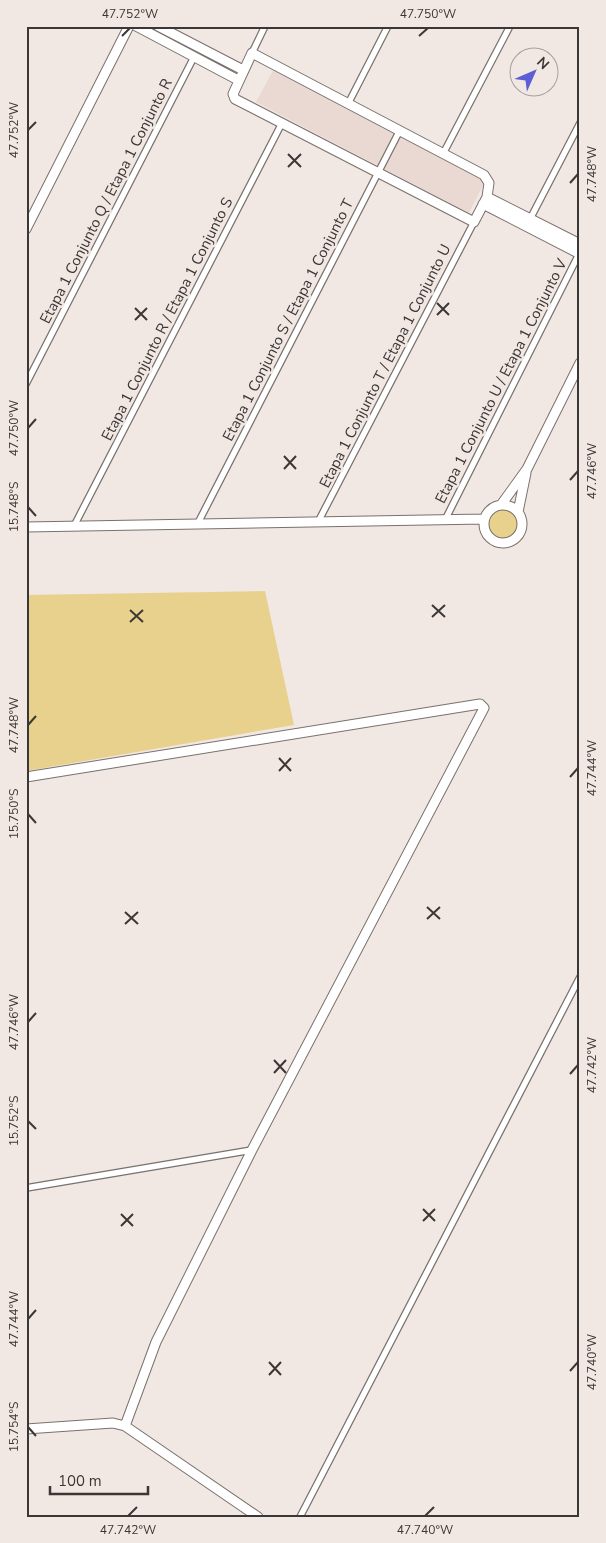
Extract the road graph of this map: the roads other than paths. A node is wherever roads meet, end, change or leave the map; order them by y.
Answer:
1 (129, 26) edge
2 (136, 26) edge
3 (158, 26) edge
4 (265, 26) edge
5 (388, 26) edge
6 (510, 26) edge
7 (252, 53) junction
8 (194, 57) junction
9 (243, 70) junction
10 (238, 80) junction
11 (349, 102) junction
12 (282, 123) junction
13 (580, 123) edge
14 (400, 130) junction
15 (444, 152) junction
16 (377, 173) junction
17 (485, 201) junction
18 (474, 222) junction
19 (529, 222) junction
20 (26, 229) edge
21 (580, 244) edge
22 (579, 254) edge
23 (580, 363) edge
24 (26, 384) edge
25 (527, 469) junction
26 (501, 505) junction
27 (518, 512) junction
28 (484, 519) junction
29 (445, 520) junction
30 (318, 522) junction
31 (198, 523) junction
32 (74, 526) junction
33 (26, 527) edge
34 (26, 778) edge
35 (580, 977) edge
36 (252, 1150) junction
37 (26, 1188) edge
38 (125, 1426) junction
39 (26, 1429) edge
40 (258, 1517) edge
41 (300, 1517) edge

1 - 20 street
2 - 8 street
3 - 9 street
4 - 7 street
5 - 11 street
6 - 15 street
7 - 9 street
7 - 11 street
8 - 10 street
8 - 24 street, Etapa 1 Conjunto Q / Etapa 1 Conjunto R
9 - 10 street
10 - 12 street
11 - 14 street
12 - 16 street
12 - 32 street, Etapa 1 Conjunto R / Etapa 1 Conjunto S
13 - 19 street
14 - 15 street
14 - 16 street, Etapa 1 Conjunto S / Etapa 1 Conjunto T
15 - 17 street
16 - 18 street
16 - 31 street, Etapa 1 Conjunto S / Etapa 1 Conjunto T
17 - 18 street
17 - 19 street
18 - 30 street, Etapa 1 Conjunto T / Etapa 1 Conjunto U
19 - 21 street
19 - 22 street
22 - 29 street, Etapa 1 Conjunto U / Etapa 1 Conjunto V
23 - 25 street
25 - 26 street
25 - 27 street
26 - 27 street
26 - 28 street
27 - 28 street
28 - 29 street
29 - 30 street
30 - 31 street
31 - 32 street
32 - 33 street
34 - 36 street
35 - 41 street
36 - 37 street
36 - 38 street
38 - 39 street
38 - 40 street

